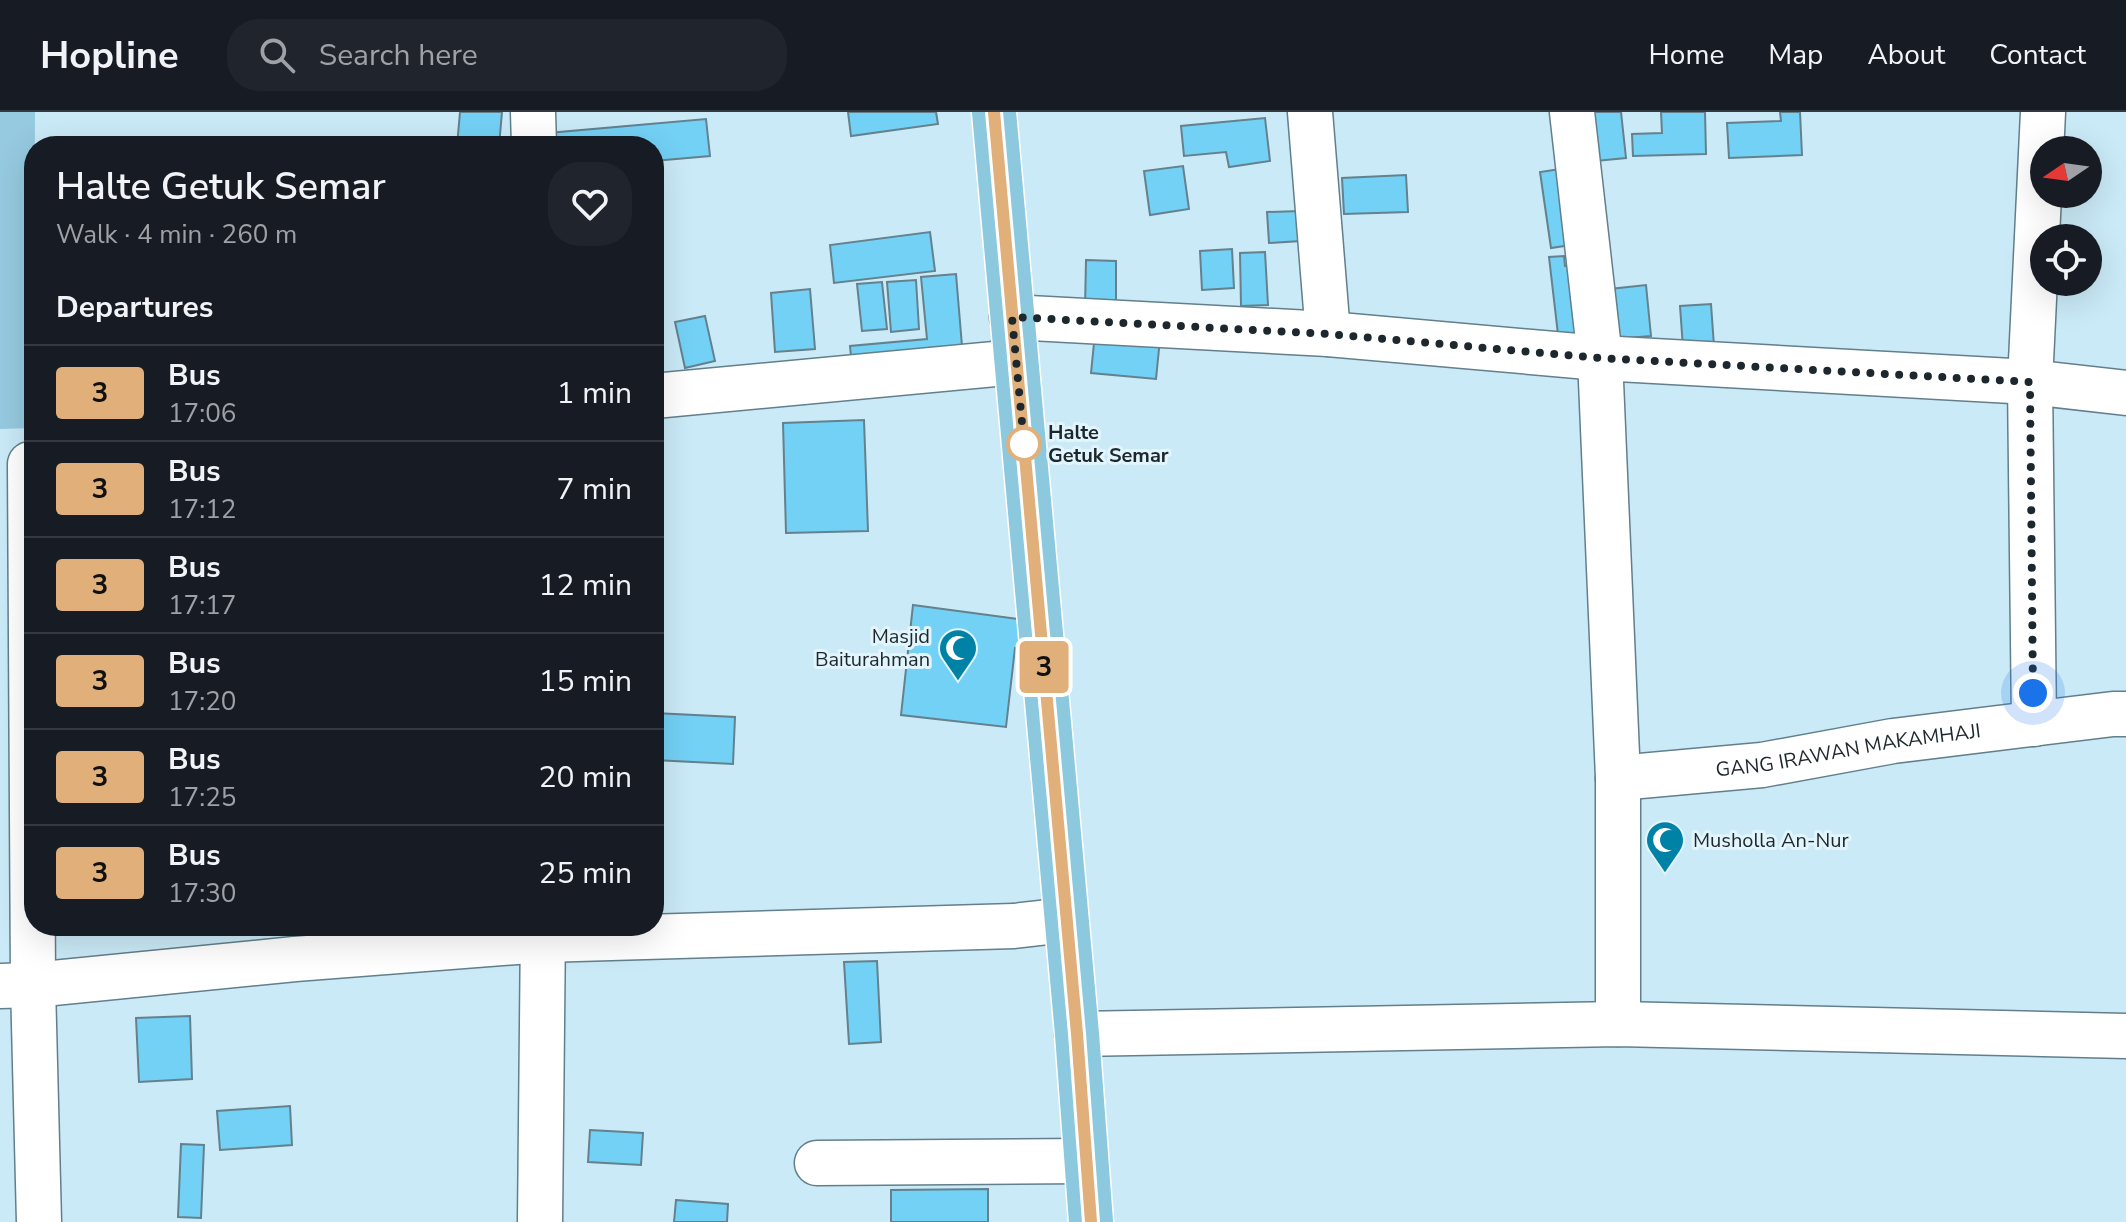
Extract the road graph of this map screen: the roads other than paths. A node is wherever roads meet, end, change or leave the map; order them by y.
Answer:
1 (533, 112) edge
2 (994, 112) edge
3 (1310, 112) edge
4 (1572, 112) edge
5 (2043, 112) edge
6 (534, 136) edge
7 (1012, 317) junction
8 (1328, 334) junction
9 (1600, 358) junction
10 (1016, 362) junction
11 (2030, 382) junction
12 (2126, 393) edge
13 (664, 395) edge
14 (21, 464) edge
15 (2126, 714) edge
16 (2034, 724) junction
17 (1618, 778) junction
18 (1066, 920) junction
19 (664, 931) edge
20 (514, 936) edge
21 (543, 936) edge
22 (17, 986) edge
23 (1618, 1024) junction
24 (1077, 1034) junction
25 (2126, 1036) edge
26 (1086, 1161) junction
27 (817, 1163) dead end
28 (39, 1222) edge
29 (540, 1222) edge
30 (1091, 1222) edge

1 - 6 street
2 - 7 main road
3 - 8 street
4 - 9 street
5 - 11 street
7 - 8 street
7 - 10 main road
8 - 9 street
9 - 11 street
9 - 17 street
10 - 13 street
10 - 18 main road
11 - 12 street
11 - 16 street
14 - 22 street
15 - 16 street, GANG IRAWAN MAKAMHAJI
16 - 17 street, GANG IRAWAN MAKAMHAJI
17 - 23 street
18 - 19 street
18 - 24 main road
20 - 22 street
21 - 29 street
22 - 28 street
23 - 24 street
23 - 25 street
24 - 26 main road
26 - 27 street
26 - 30 main road

